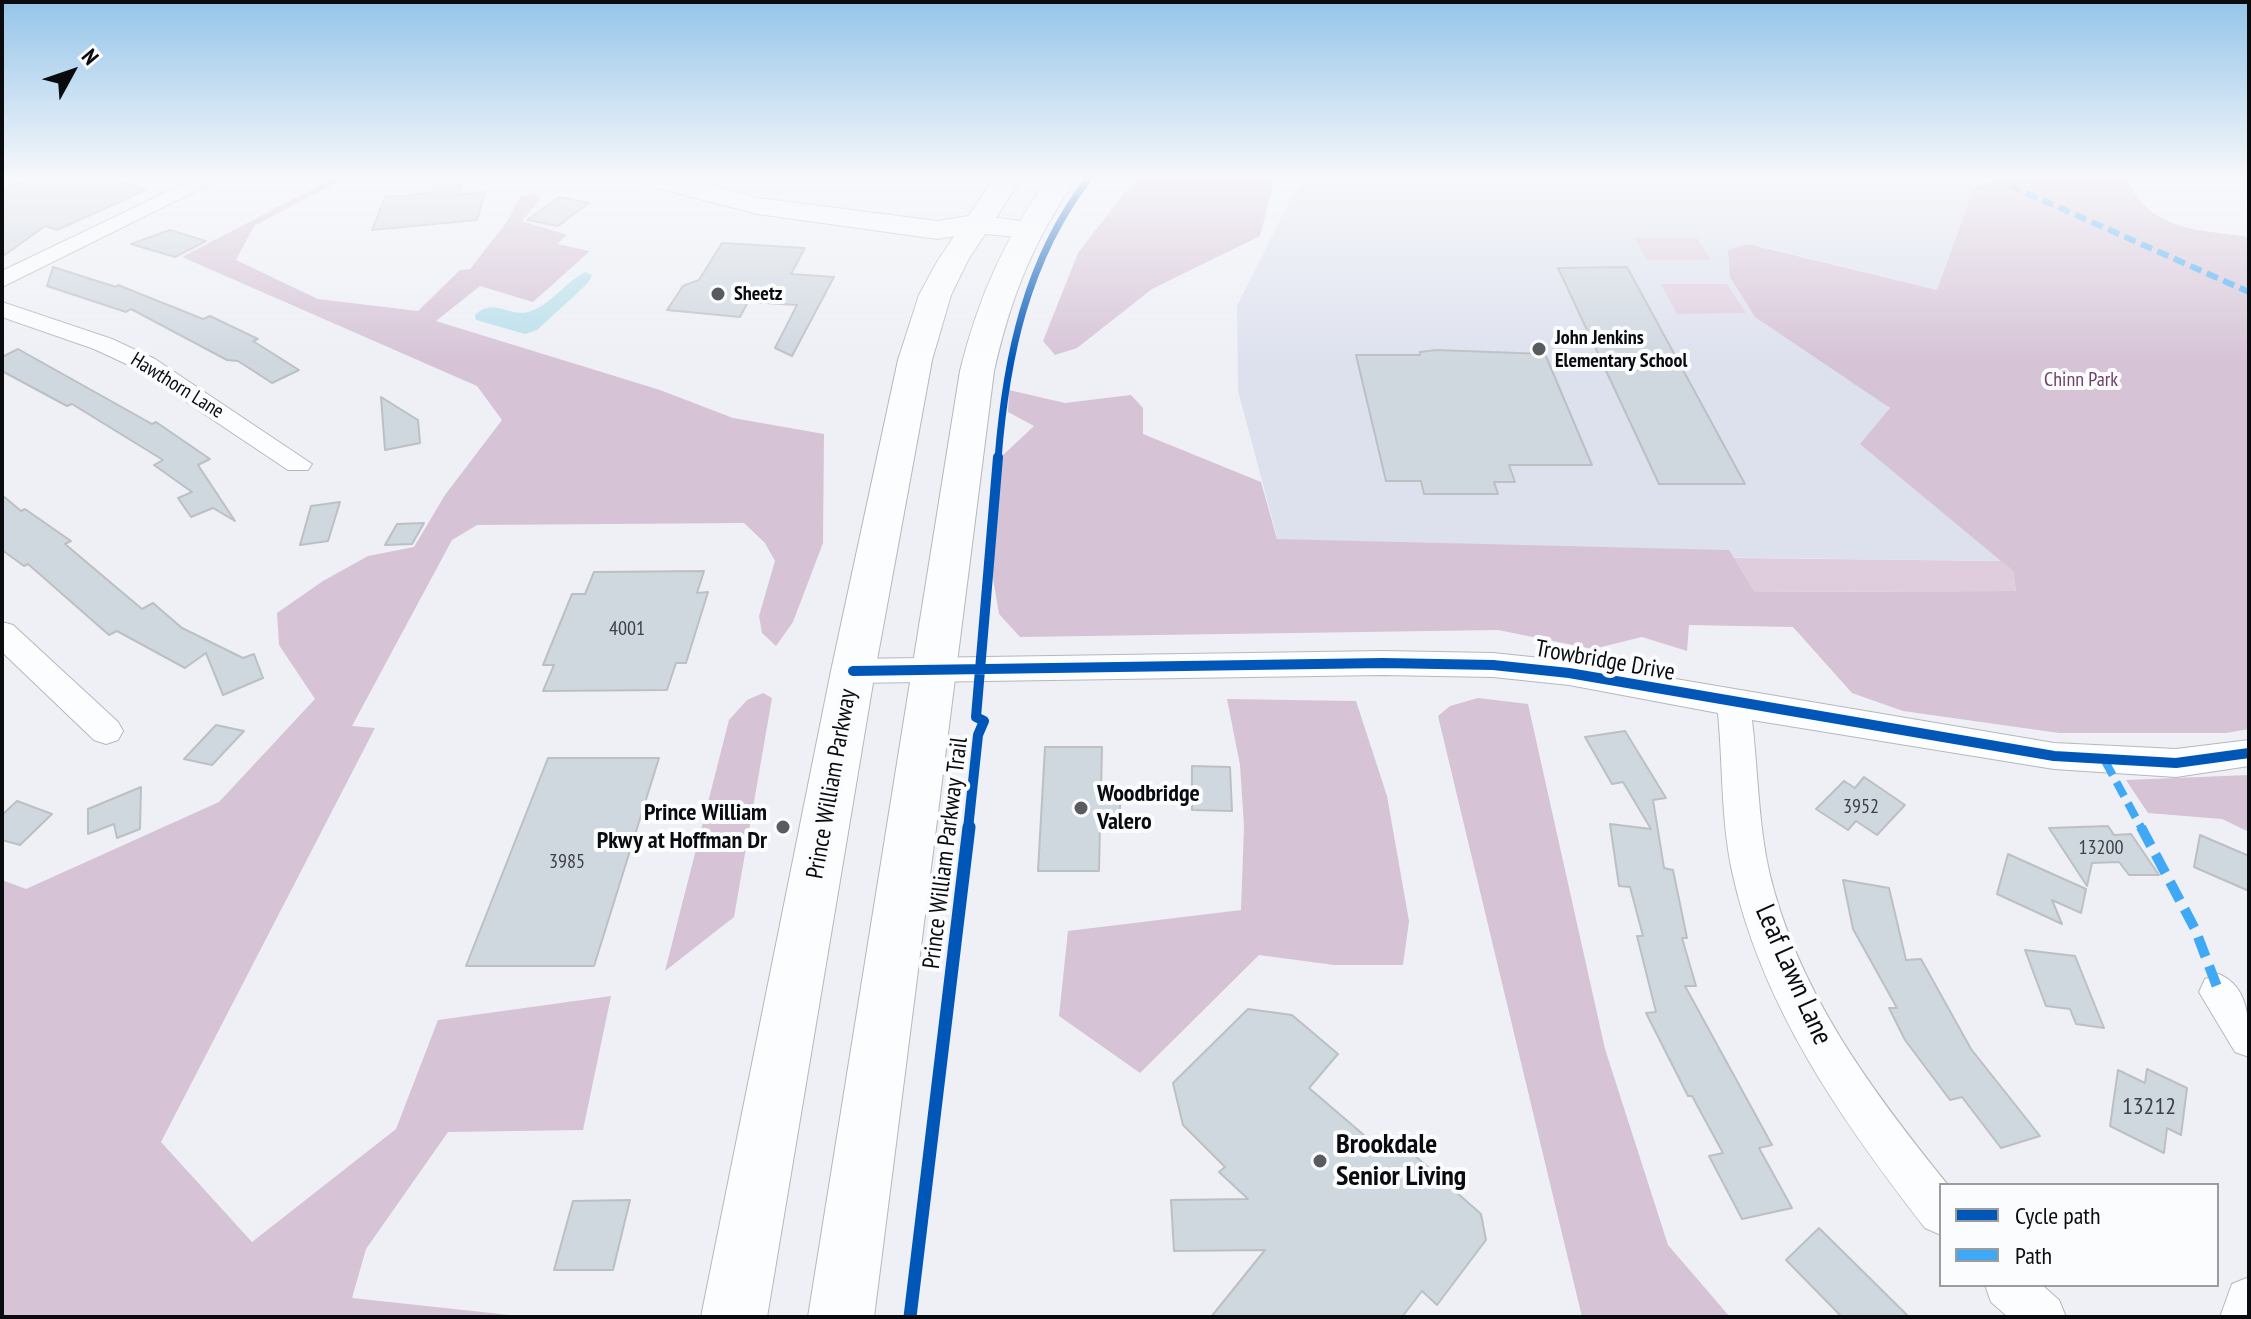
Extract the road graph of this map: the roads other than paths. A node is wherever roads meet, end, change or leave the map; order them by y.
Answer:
1 (85, 240) edge
2 (966, 240) edge
3 (1022, 240) edge
4 (2, 280) edge
5 (2, 309) edge
6 (298, 464) dead end
7 (2, 633) edge
8 (936, 670) junction
9 (853, 671) junction
10 (1734, 704) junction
11 (106, 731) dead end
12 (2249, 753) edge
13 (2219, 992) dead end
14 (2249, 1038) edge
15 (1939, 1210) edge
16 (2010, 1287) edge
17 (2249, 1301) edge
18 (734, 1317) edge
19 (841, 1317) edge
20 (2042, 1317) edge
21 (2244, 1317) edge

1 - 4 street
2 - 9 highway, Prince William Parkway
3 - 8 highway
5 - 6 street, Hawthorn Lane
7 - 11 street
8 - 9 street, Trowbridge Drive
8 - 10 street, Trowbridge Drive
8 - 19 highway
9 - 18 highway, Prince William Parkway
10 - 12 street, Trowbridge Drive
10 - 15 street, Leaf Lawn Lane
13 - 14 street
16 - 20 street
17 - 21 street

